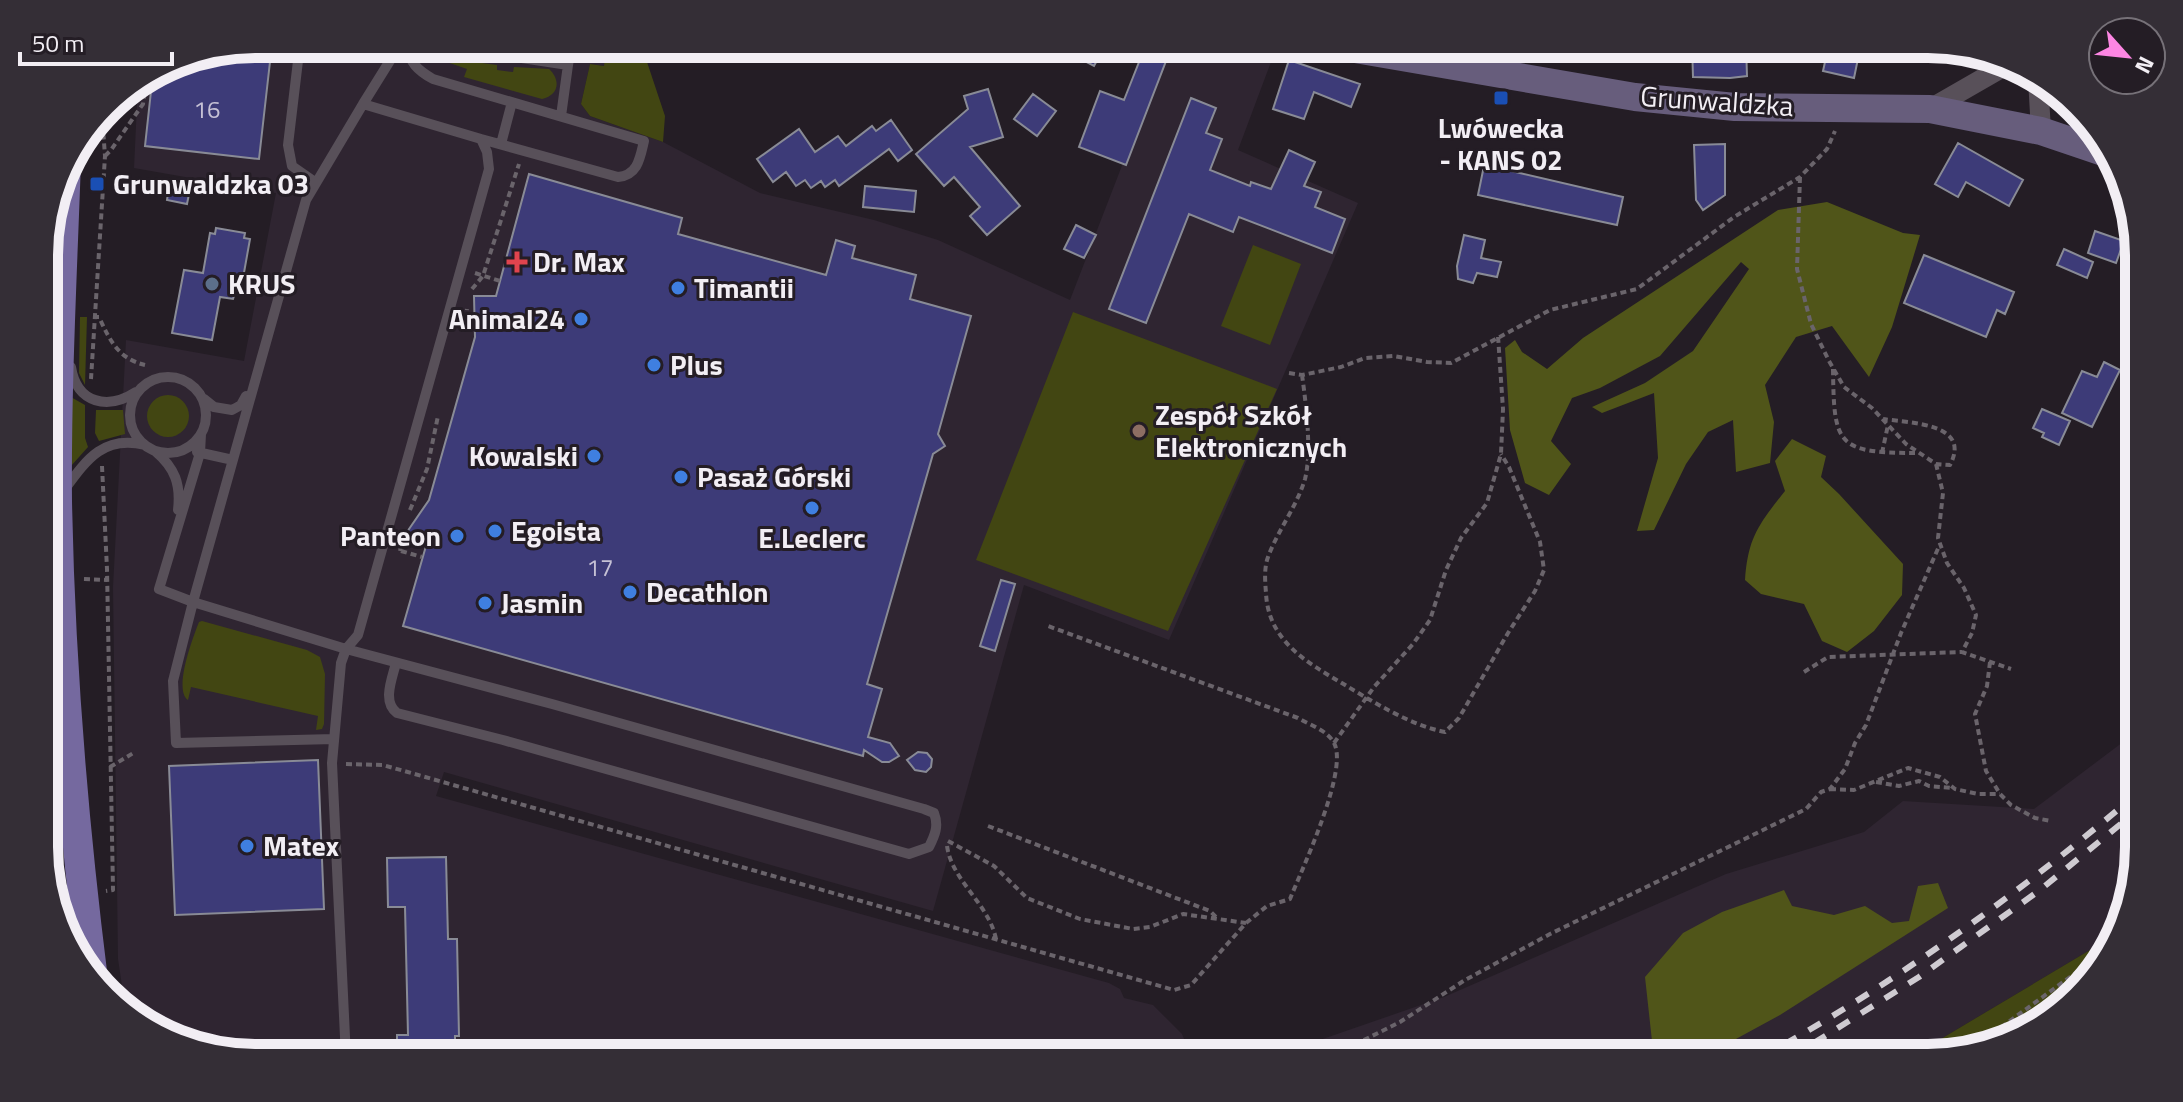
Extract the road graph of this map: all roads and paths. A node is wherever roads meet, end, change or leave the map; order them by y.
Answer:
1 (298, 58) edge
2 (392, 58) edge
3 (409, 58) edge
4 (521, 58) edge
5 (569, 58) edge
6 (1408, 58) edge
7 (568, 65) junction
8 (1997, 70) edge
9 (145, 92) edge
10 (2039, 93) edge
11 (512, 102) junction
12 (363, 104) junction
13 (1844, 107) junction
14 (1930, 109) junction
15 (561, 116) junction
16 (103, 130) edge
17 (2041, 131) junction
18 (481, 139) junction
19 (501, 144) junction
20 (2093, 149) edge
21 (523, 150) junction
22 (105, 156) junction
23 (1800, 177) junction
24 (315, 182) junction
25 (64, 207) edge
26 (461, 269) junction
27 (483, 276) junction
28 (500, 281) dead end
29 (468, 295) dead end
30 (61, 303) junction
31 (467, 307) dead end
32 (93, 317) junction
33 (465, 330) dead end
34 (1498, 336) junction
35 (145, 365) dead end
36 (1833, 368) junction
37 (1289, 373) dead end
38 (1302, 375) junction
39 (255, 381) junction
40 (91, 389) dead end
41 (138, 390) junction
42 (202, 397) junction
43 (438, 416) dead end
44 (1883, 419) junction
45 (1888, 425) junction
46 (201, 434) junction
47 (188, 447) junction
48 (149, 448) junction
49 (58, 452) edge
50 (200, 453) junction
51 (1882, 453) junction
52 (1918, 453) junction
53 (1501, 454) junction
54 (233, 460) junction
55 (102, 463) dead end
56 (1936, 464) junction
57 (58, 500) edge
58 (407, 518) dead end
59 (405, 529) dead end
60 (58, 533) edge
61 (174, 536) junction
62 (1940, 544) junction
63 (383, 546) junction
64 (400, 551) junction
65 (422, 557) dead end
66 (84, 579) dead end
67 (107, 580) junction
68 (193, 602) junction
69 (1048, 626) dead end
70 (346, 649) junction
71 (1962, 652) junction
72 (1895, 653) junction
73 (1990, 662) junction
74 (396, 663) junction
75 (2011, 669) dead end
76 (1804, 672) dead end
77 (1368, 698) junction
78 (334, 739) junction
79 (1334, 743) junction
80 (135, 752) dead end
81 (332, 763) junction
82 (110, 767) junction
83 (1875, 782) junction
84 (1830, 789) junction
85 (1955, 789) junction
86 (2000, 794) junction
87 (2051, 821) dead end
88 (988, 826) dead end
89 (99, 893) dead end
90 (1218, 918) junction
91 (1246, 923) junction
92 (996, 939) junction
93 (90, 954) edge
94 (2083, 967) edge
95 (2009, 1022) junction
96 (2008, 1027) edge
97 (1994, 1033) edge
98 (345, 1044) edge
99 (1356, 1044) edge

1 - 24 lane
2 - 12 lane
3 - 11 lane
4 - 7 lane
5 - 7 lane
6 - 13 street, Grunwaldzka
7 - 15 lane
8 - 14 street
9 - 22 path
10 - 17 street
11 - 15 lane
11 - 19 lane
12 - 18 lane
12 - 24 lane
13 - 14 street, Grunwaldzka
13 - 23 path
14 - 17 street, Grunwaldzka
15 - 21 lane
16 - 22 path
17 - 20 street, Grunwaldzka
18 - 19 lane
18 - 26 lane
19 - 21 lane
21 - 27 path
22 - 32 path
23 - 34 path
23 - 36 path
24 - 39 lane
25 - 30 main road
26 - 27 path
26 - 63 lane
27 - 28 path
27 - 29 path
30 - 41 lane
30 - 49 main road
31 - 33 path
32 - 35 path
32 - 40 path
34 - 38 path
34 - 53 path
36 - 44 path
36 - 51 path
37 - 38 path
38 - 77 path
39 - 42 lane
39 - 54 lane
41 - 42 lane
41 - 48 lane
42 - 46 lane
43 - 58 path
44 - 45 path
44 - 56 path
45 - 51 path
45 - 52 path
46 - 47 lane
46 - 50 lane
47 - 48 lane
47 - 50 lane
48 - 57 lane
48 - 61 lane
50 - 54 lane
50 - 61 lane
51 - 52 path
52 - 56 path
53 - 77 path
53 - 77 path
54 - 68 lane
55 - 67 path
56 - 62 path
59 - 64 path
60 - 93 main road
61 - 68 lane
62 - 71 path
62 - 72 path
63 - 64 path
63 - 70 lane
64 - 65 path
66 - 67 path
67 - 82 path
68 - 70 lane
68 - 78 lane
69 - 79 path
70 - 74 lane
70 - 78 lane
71 - 72 path
71 - 73 path
72 - 76 path
72 - 84 path
73 - 75 path
73 - 86 path
74 - 74 lane
77 - 79 path
78 - 81 lane
79 - 91 path
80 - 82 path
81 - 92 path
81 - 98 lane
82 - 89 path
83 - 84 path
83 - 85 path
83 - 85 path
84 - 99 path
85 - 86 path
86 - 87 path
88 - 90 path
90 - 91 path
90 - 92 path
91 - 92 path
94 - 95 path
95 - 96 path
95 - 97 path

